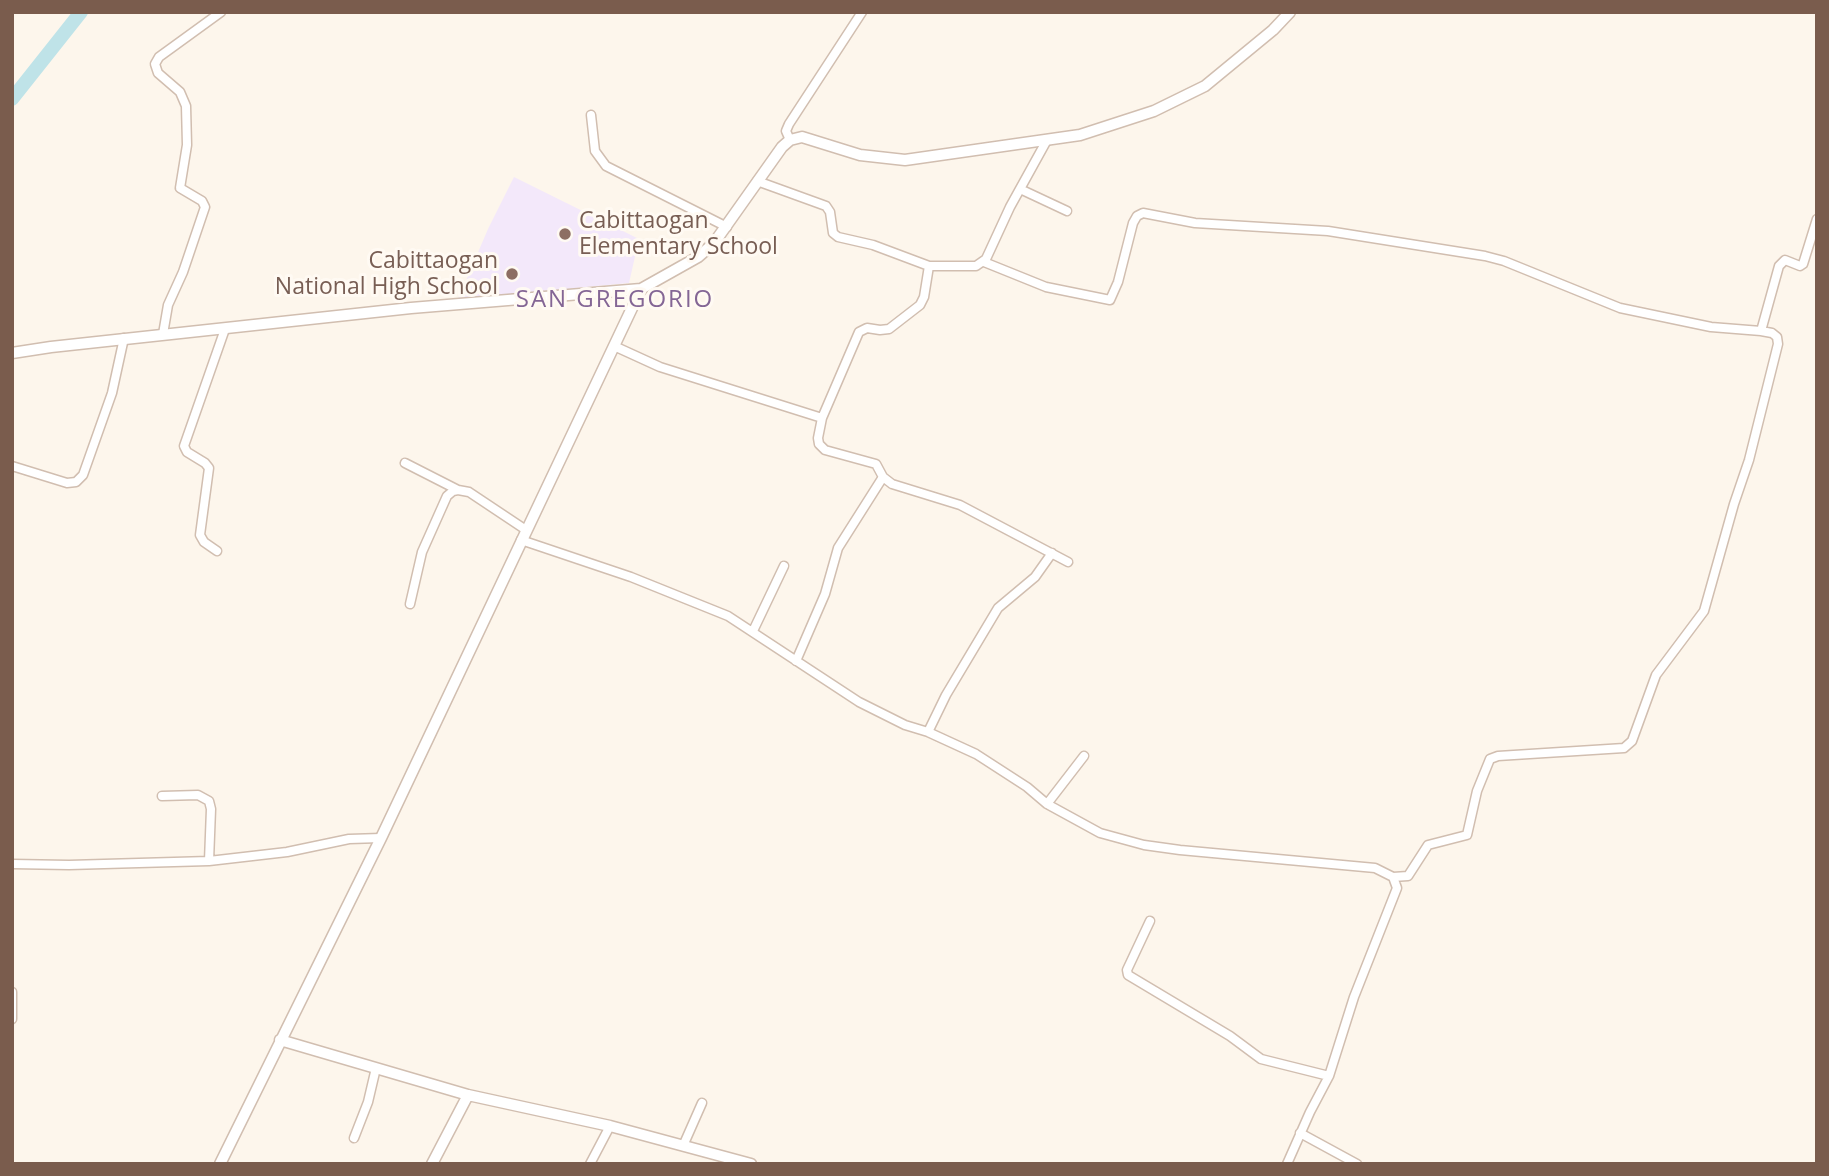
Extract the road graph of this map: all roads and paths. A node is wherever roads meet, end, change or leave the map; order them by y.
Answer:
1 (221, 12) edge
2 (862, 12) edge
3 (1290, 12) edge
4 (591, 115) dead end
5 (790, 140) junction
6 (1047, 140) junction
7 (757, 181) junction
8 (1020, 189) junction
9 (1068, 211) dead end
10 (1817, 219) edge
11 (727, 227) junction
12 (984, 262) junction
13 (929, 266) junction
14 (641, 289) junction
15 (225, 329) junction
16 (1761, 331) junction
17 (163, 334) junction
18 (124, 338) junction
19 (614, 346) junction
20 (12, 353) edge
21 (822, 418) junction
22 (404, 463) dead end
23 (12, 466) edge
24 (883, 477) junction
25 (458, 489) junction
26 (524, 535) junction
27 (217, 551) dead end
28 (1052, 554) junction
29 (1068, 562) dead end
30 (784, 566) dead end
31 (410, 604) dead end
32 (753, 631) junction
33 (796, 661) junction
34 (928, 732) junction
35 (1084, 756) dead end
36 (162, 796) dead end
37 (1047, 804) junction
38 (382, 838) junction
39 (209, 861) junction
40 (12, 864) edge
41 (1394, 877) junction
42 (1150, 921) dead end
43 (12, 992) edge
44 (12, 1019) edge
45 (279, 1040) junction
46 (376, 1068) junction
47 (1329, 1076) junction
48 (468, 1095) junction
49 (702, 1103) dead end
50 (610, 1126) junction
51 (1300, 1133) junction
52 (354, 1138) dead end
53 (683, 1146) junction
54 (1289, 1160) edge
55 (220, 1164) edge
56 (432, 1164) edge
57 (590, 1164) edge
58 (751, 1164) edge
59 (1357, 1164) edge

1 - 17 street
2 - 5 street
3 - 6 street
4 - 11 street
5 - 6 street
5 - 7 street
6 - 8 street
7 - 11 street
7 - 13 street
8 - 9 street
8 - 12 street
10 - 16 street
11 - 14 street
12 - 13 street
12 - 16 street
13 - 21 street
14 - 15 street
14 - 19 street
15 - 17 street
15 - 27 street
16 - 41 street
17 - 18 street
18 - 20 street
18 - 23 street
19 - 21 street
19 - 26 street
21 - 24 street
22 - 25 street
24 - 28 street
24 - 33 street
25 - 26 street
25 - 31 street
26 - 32 street
26 - 38 street
28 - 29 street
28 - 34 street
30 - 32 street
32 - 33 street
33 - 34 street
34 - 37 street
35 - 37 street
36 - 39 street
37 - 41 street
38 - 39 street
38 - 45 street
39 - 40 street
41 - 47 street
42 - 47 street
43 - 44 street
45 - 46 street
45 - 55 street
46 - 48 street
46 - 52 street
47 - 51 street
48 - 50 street
48 - 56 street
49 - 53 street
50 - 53 street
50 - 57 street
51 - 54 street
51 - 59 street
53 - 58 street

